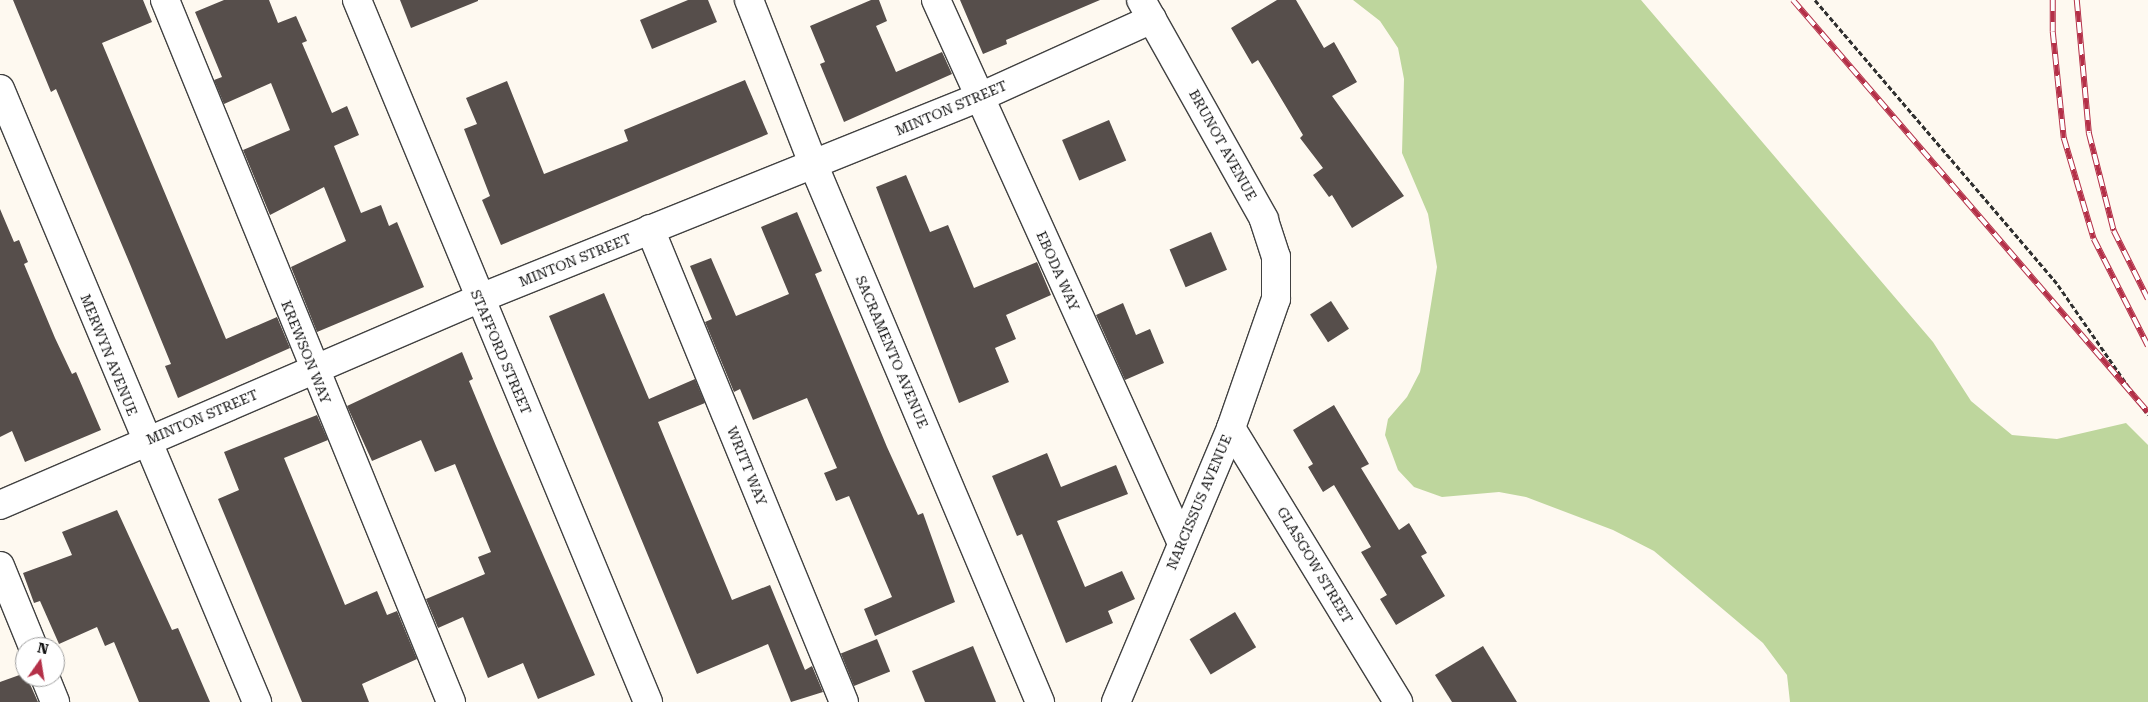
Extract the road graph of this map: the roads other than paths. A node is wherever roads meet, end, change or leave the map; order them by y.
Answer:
1 (165, 0) edge
2 (357, 0) edge
3 (749, 0) edge
4 (936, 0) edge
5 (1146, 9) edge
6 (0, 90) edge
7 (980, 97) junction
8 (814, 166) junction
9 (650, 229) junction
10 (1276, 298) joint
11 (478, 299) junction
12 (313, 370) junction
13 (1231, 428) junction
14 (145, 442) junction
15 (0, 505) edge
16 (1181, 542) junction
17 (0, 566) edge
18 (29, 637) edge
19 (49, 687) edge
20 (55, 702) edge
21 (257, 702) edge
22 (451, 702) edge
23 (648, 702) edge
24 (844, 702) edge
25 (1040, 702) edge
26 (1116, 702) edge
27 (1398, 702) edge

1 - 12 street, KREWSON WAY
2 - 11 street, STAFFORD STREET
3 - 8 street, SACRAMENTO AVENUE
4 - 7 street, EBODA WAY
5 - 7 street, MINTON STREET
5 - 10 street, BRUNOT AVENUE
6 - 14 street, MERWYN AVENUE
7 - 8 street, MINTON STREET
7 - 16 street, EBODA WAY
8 - 9 street, MINTON STREET
8 - 25 street, SACRAMENTO AVENUE
9 - 11 street, MINTON STREET
9 - 24 street, WRITT WAY
10 - 13 street, NARCISSUS AVENUE
11 - 12 street, MINTON STREET
11 - 23 street, STAFFORD STREET
12 - 14 street, MINTON STREET
12 - 22 street, KREWSON WAY
13 - 16 street, NARCISSUS AVENUE
13 - 27 street, GLASGOW STREET
14 - 15 street, MINTON STREET
14 - 21 street, MERWYN AVENUE
16 - 26 street, NARCISSUS AVENUE
17 - 18 street
19 - 20 street

